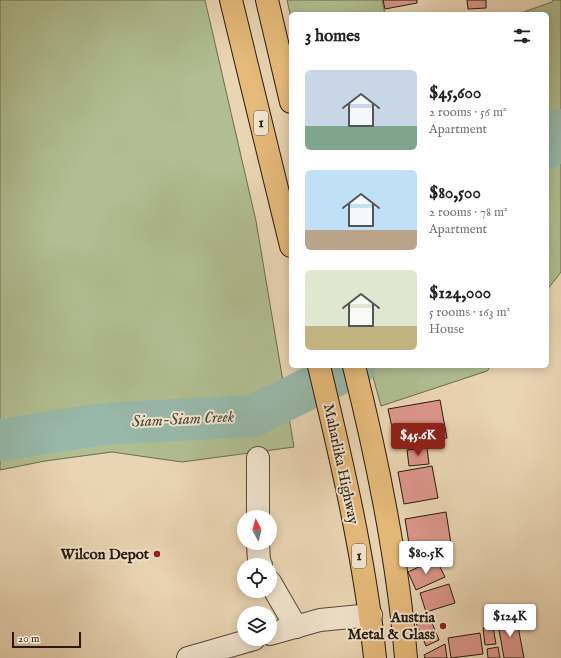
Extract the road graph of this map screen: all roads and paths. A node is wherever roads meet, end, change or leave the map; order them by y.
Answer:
1 (231, 0) edge
2 (267, 0) edge
3 (289, 94) edge
4 (289, 238) edge
5 (319, 368) edge
6 (354, 368) edge
7 (258, 458) dead end
8 (258, 510) edge
9 (277, 594) edge
10 (371, 615) junction
11 (296, 627) junction
12 (277, 632) edge
13 (237, 644) edge
14 (188, 658) edge
15 (375, 658) edge
16 (406, 658) edge

1 - 4 highway, 1
2 - 3 highway
5 - 10 highway, Maharlika Highway / 1
6 - 16 highway
7 - 8 lane
9 - 11 lane
10 - 11 lane
10 - 15 highway, Maharlika Highway / 1
11 - 12 lane
13 - 14 lane

